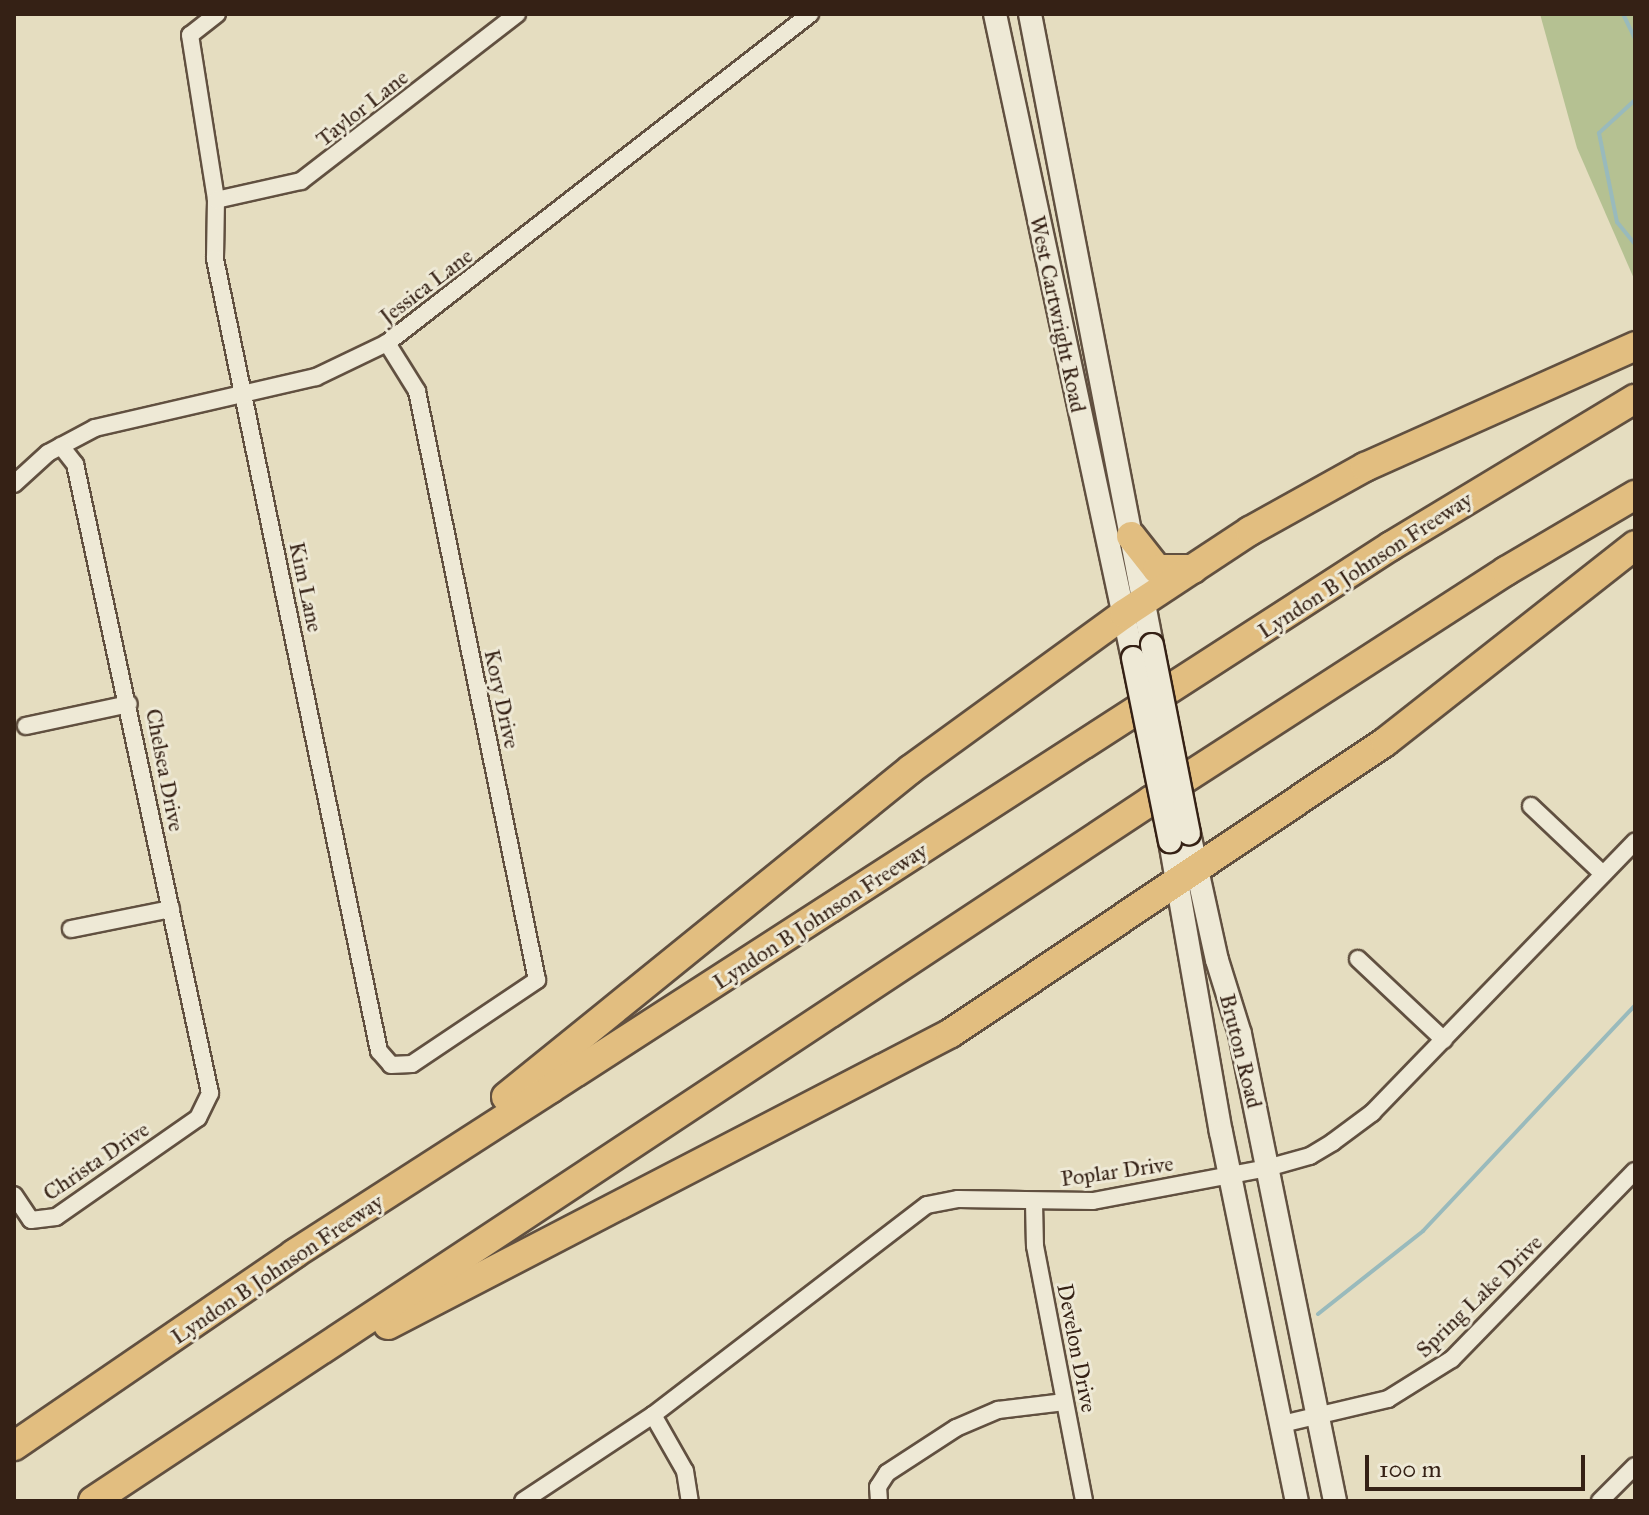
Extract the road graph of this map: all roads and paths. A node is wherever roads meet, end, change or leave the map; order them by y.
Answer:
1 (217, 14) edge
2 (517, 14) edge
3 (810, 14) edge
4 (995, 14) edge
5 (1030, 14) edge
6 (216, 200) junction
7 (387, 343) junction
8 (1635, 346) edge
9 (1097, 351) junction
10 (1066, 358) junction
11 (244, 392) junction
12 (1635, 399) edge
13 (61, 446) junction
14 (1120, 467) junction
15 (1093, 472) junction
16 (14, 484) edge
17 (1635, 495) edge
18 (1131, 536) junction
19 (1635, 545) edge
20 (1194, 569) junction
21 (1134, 608) junction
22 (129, 704) junction
23 (26, 726) dead end
24 (1531, 806) dead end
25 (1635, 842) edge
26 (1603, 874) junction
27 (1187, 876) junction
28 (171, 909) junction
29 (71, 929) dead end
30 (1358, 959) dead end
31 (460, 1032) joint
32 (1444, 1040) junction
33 (206, 1107) joint
34 (1267, 1168) junction
35 (1635, 1171) edge
36 (1230, 1174) junction
37 (14, 1195) edge
38 (1034, 1203) junction
39 (294, 1254) junction
40 (297, 1370) junction
41 (1065, 1402) junction
42 (653, 1415) junction
43 (1318, 1416) junction
44 (1282, 1424) junction
45 (14, 1446) edge
46 (1635, 1466) edge
47 (93, 1501) edge
48 (523, 1501) edge
49 (690, 1501) edge
50 (879, 1501) edge
51 (1084, 1501) edge
52 (1297, 1501) edge
53 (1335, 1501) edge
54 (1600, 1501) edge

1 - 6 street, Kim Lane
2 - 6 street, Taylor Lane
3 - 7 street, Jessica Lane
4 - 10 main road, West Cartwright Road
5 - 9 main road, West Cartwright Road
6 - 11 street, Kim Lane
7 - 11 street, Jessica Lane
7 - 31 street, Kory Drive
8 - 20 highway
9 - 10 main road
9 - 14 main road, West Cartwright Road
10 - 15 main road, West Cartwright Road
11 - 13 street, Jessica Lane
11 - 31 street, Kim Lane
12 - 39 highway, Lyndon B Johnson Freeway
13 - 16 street, Jessica Lane
13 - 22 street, Chelsea Drive
14 - 15 main road
14 - 18 main road, West Cartwright Road
15 - 21 main road, West Cartwright Road
17 - 40 highway
18 - 20 highway
18 - 21 main road, West Cartwright Road
19 - 27 highway
20 - 21 highway
21 - 27 main road, Bruton Road, bridge
21 - 39 highway
22 - 23 street
22 - 28 street, Chelsea Drive
24 - 26 street
25 - 26 street, Poplar Drive
26 - 32 street, Poplar Drive
27 - 34 main road, Bruton Road
27 - 36 main road, Bruton Road
27 - 40 highway
28 - 29 street
28 - 33 street, Chelsea Drive
30 - 32 street
32 - 34 street, Poplar Drive
33 - 37 street, Christa Drive
34 - 36 street, Poplar Drive
34 - 43 main road, Bruton Road
35 - 43 street, Spring Lake Drive
36 - 38 street, Poplar Drive
36 - 44 main road, Bruton Road
38 - 41 street, Develon Drive
38 - 42 street, Poplar Drive
39 - 45 highway, Lyndon B Johnson Freeway
40 - 47 highway
41 - 50 street
41 - 51 street, Develon Drive
42 - 48 street, Poplar Drive
42 - 49 street
43 - 44 street, Spring Lake Drive
43 - 53 main road, Bruton Road
44 - 52 main road, Bruton Road
46 - 54 street

